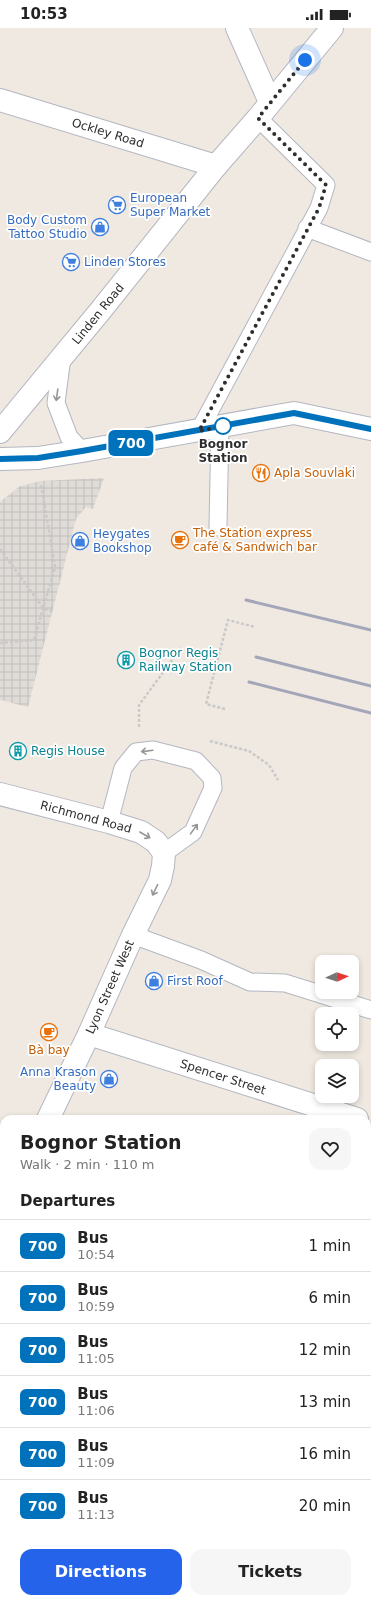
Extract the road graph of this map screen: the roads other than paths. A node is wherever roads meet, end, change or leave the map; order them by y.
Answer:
1 (236, 28) edge
2 (332, 28) edge
3 (0, 100) edge
4 (264, 110) junction
5 (216, 166) junction
6 (307, 228) junction
7 (371, 252) edge
8 (62, 357) junction
9 (220, 426) junction
10 (371, 429) edge
11 (199, 431) junction
12 (0, 432) edge
13 (82, 451) junction
14 (0, 459) edge
15 (218, 527) dead end
16 (0, 794) edge
17 (109, 822) junction
18 (164, 853) junction
19 (133, 935) junction
20 (371, 1010) edge
21 (89, 1034) junction
22 (50, 1115) edge
23 (344, 1115) edge

1 - 4 street
2 - 4 street, Linden Road
3 - 5 street, Ockley Road
4 - 5 street, Linden Road
4 - 6 lane
5 - 8 street, Linden Road
6 - 7 lane
6 - 11 lane
8 - 12 street, Linden Road
8 -> 13 lane
9 - 10 street
9 - 11 street
9 - 15 lane
11 - 13 street
13 - 14 street
16 - 17 street, Richmond Road
17 -> 18 street, Richmond Road
18 -> 17 lane
18 -> 19 street, Lyon Street West
19 - 20 lane
19 - 21 street, Lyon Street West
21 - 22 street, Lyon Street West
21 - 23 street, Spencer Street

